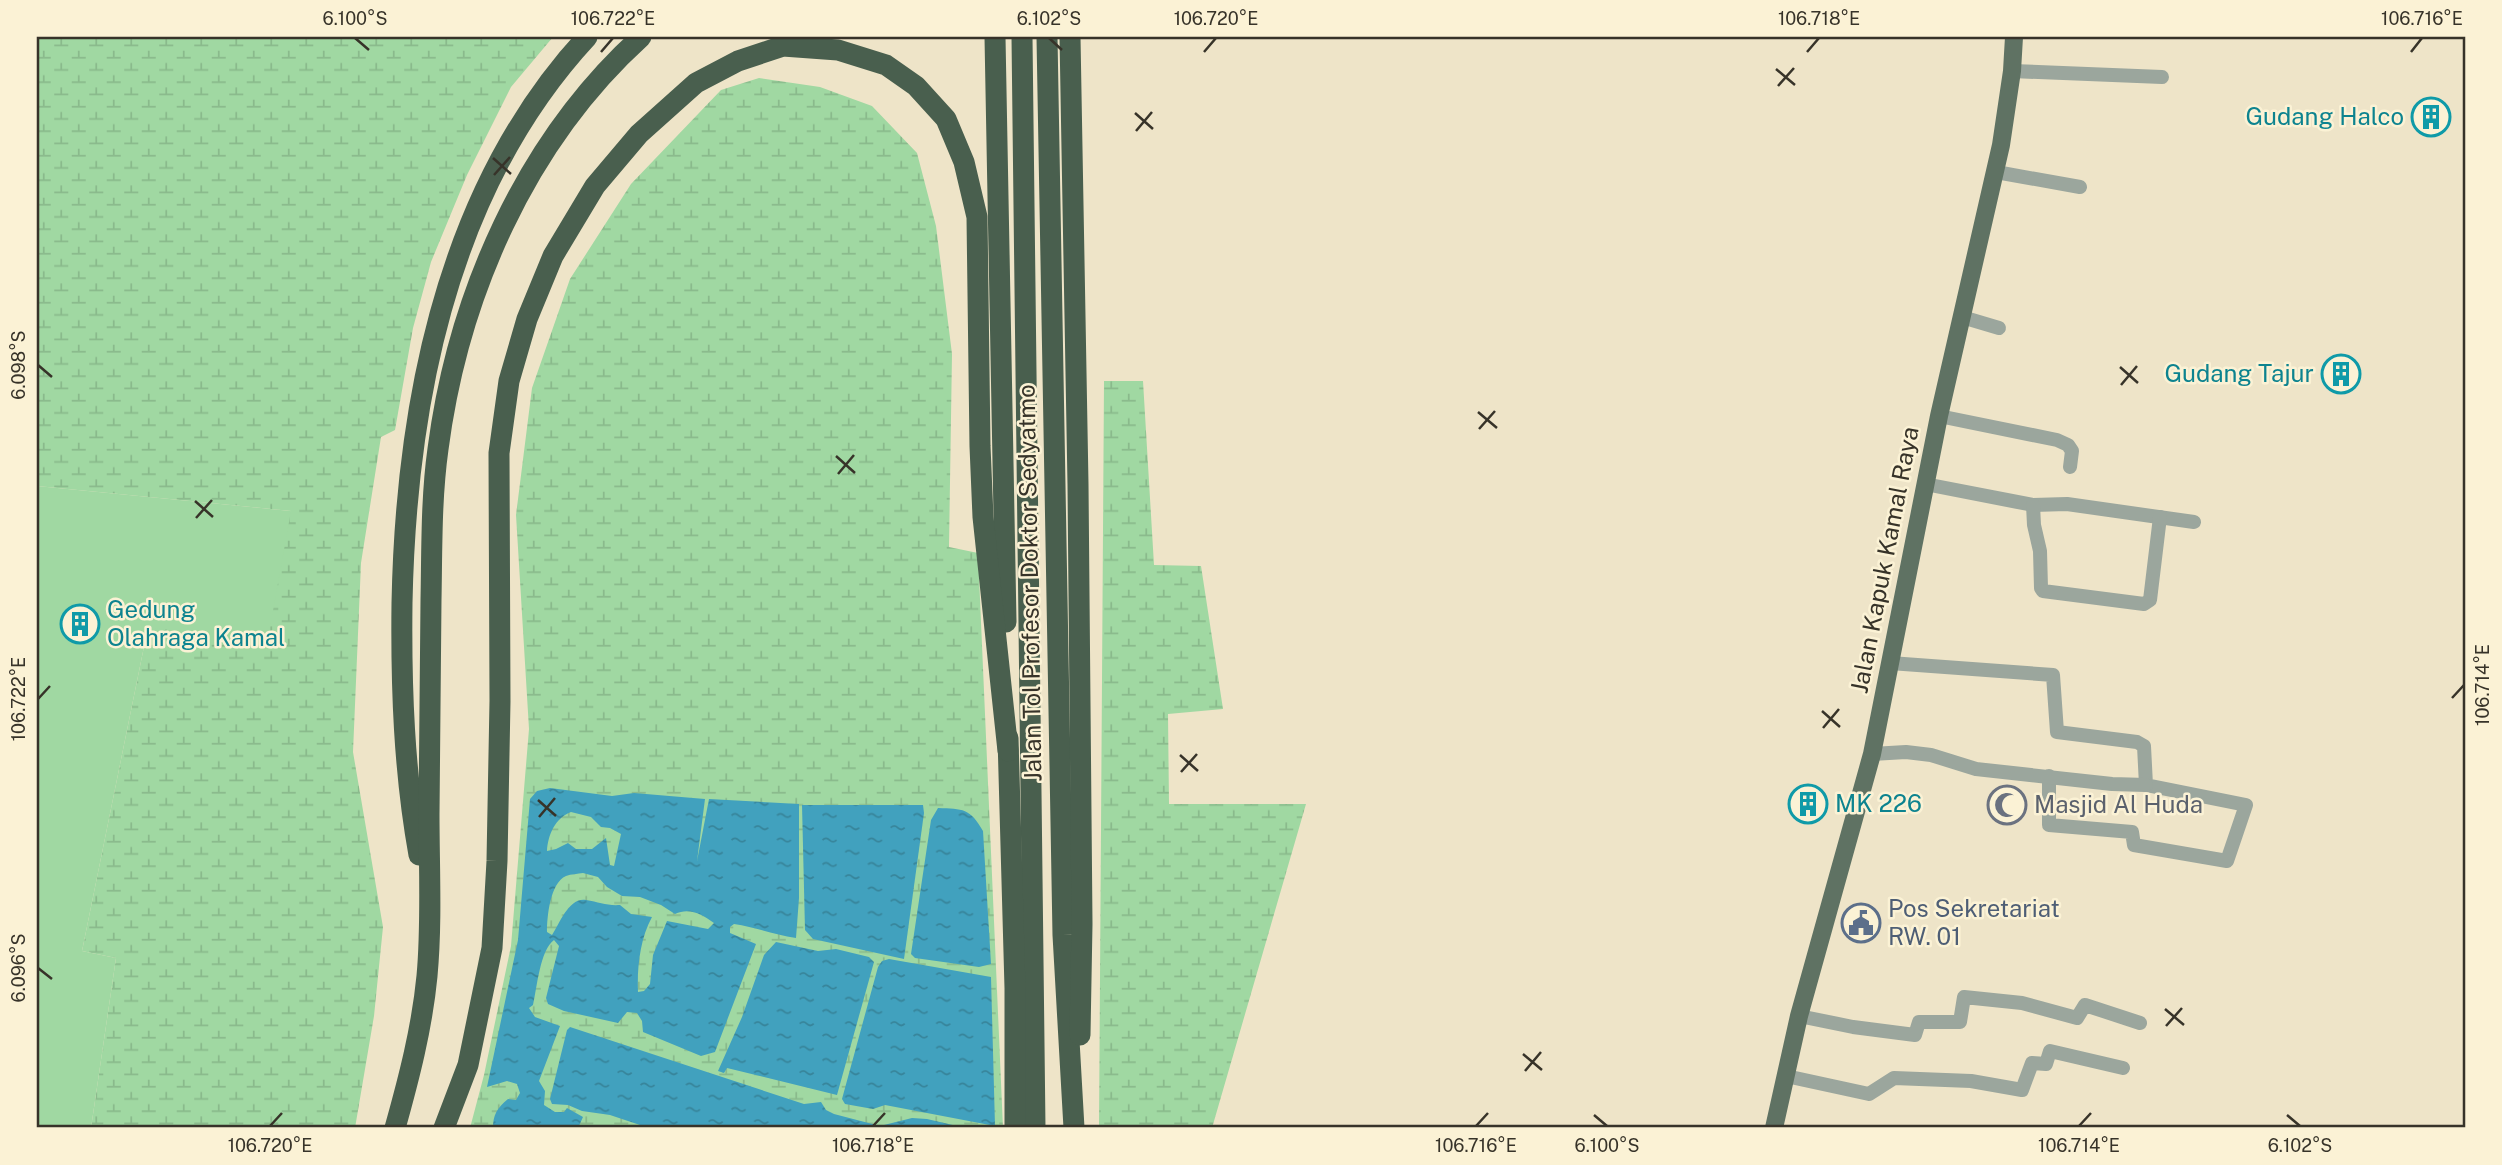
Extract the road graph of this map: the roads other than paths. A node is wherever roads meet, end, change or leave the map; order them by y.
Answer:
1 (587, 37) edge
2 (641, 37) edge
3 (995, 37) edge
4 (1022, 37) edge
5 (1047, 37) edge
6 (1070, 37) edge
7 (2014, 37) edge
8 (2012, 71) junction
9 (2162, 77) dead end
10 (1996, 172) junction
11 (2080, 187) dead end
12 (1962, 317) junction
13 (1999, 328) dead end
14 (1939, 415) junction
15 (2070, 467) dead end
16 (1925, 484) junction
17 (2033, 505) junction
18 (2160, 517) junction
19 (2194, 522) dead end
20 (1891, 663) junction
21 (1008, 751) junction
22 (1872, 754) junction
23 (2049, 776) junction
24 (2146, 785) junction
25 (428, 935) junction
26 (1799, 1016) junction
27 (2140, 1023) dead end
28 (2123, 1068) dead end
29 (1786, 1076) junction
30 (395, 1128) edge
31 (444, 1128) edge
32 (1016, 1128) edge
33 (1035, 1128) edge
34 (1076, 1128) edge
35 (1774, 1128) edge

1 - 25 highway
2 - 25 highway
3 - 21 highway, Jalan Tol Profesor Doktor Sedyatmo
4 - 33 highway, Jalan Tol Profesor Doktor Sedyatmo
5 - 34 highway, Jalan Tol Profesor Doktor Sedyatmo
6 - 34 highway, Jalan Tol Profesor Doktor Sedyatmo
7 - 8 main road, Jalan Kapuk Kamal Raya
8 - 9 street
8 - 10 main road, Jalan Kapuk Kamal Raya
10 - 11 street
10 - 12 main road, Jalan Kapuk Kamal Raya
12 - 13 street
12 - 14 main road, Jalan Kapuk Kamal Raya
14 - 15 street
14 - 16 main road, Jalan Kapuk Kamal Raya
16 - 17 street
16 - 20 main road, Jalan Kapuk Kamal Raya
17 - 18 street
17 - 18 street
18 - 19 street
20 - 22 main road, Jalan Kapuk Kamal Raya
20 - 24 street
21 - 31 highway
21 - 32 highway, Jalan Tol Profesor Doktor Sedyatmo
22 - 23 street
22 - 26 main road, Jalan Kapuk Kamal Raya
23 - 24 street
23 - 24 street
25 - 30 highway
26 - 27 street
26 - 29 main road, Jalan Kapuk Kamal Raya
28 - 29 street
29 - 35 main road, Jalan Kapuk Kamal Raya

